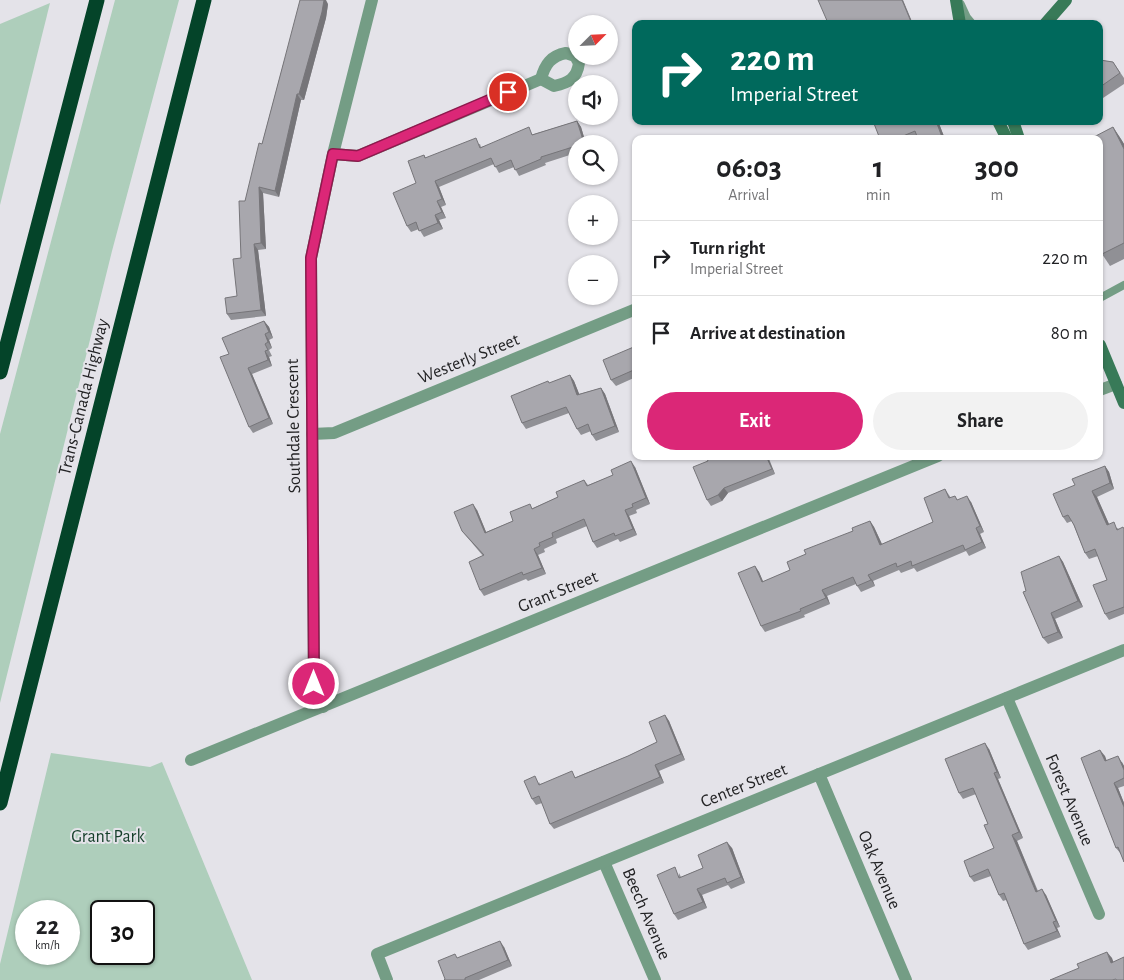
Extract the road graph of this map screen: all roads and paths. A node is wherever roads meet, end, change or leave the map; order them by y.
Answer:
1 (97, 0) edge
2 (204, 0) edge
3 (372, 0) edge
4 (957, 0) edge
5 (1066, 0) edge
6 (960, 20) edge
7 (967, 20) edge
8 (1048, 20) edge
9 (541, 79) dead end
10 (333, 154) junction
11 (1124, 285) edge
12 (1103, 296) edge
13 (632, 311) edge
14 (1103, 352) edge
15 (0, 372) edge
16 (1116, 384) junction
17 (1103, 389) edge
18 (1124, 403) edge
19 (312, 434) junction
20 (928, 460) edge
21 (1124, 650) edge
22 (1007, 698) junction
23 (323, 707) junction
24 (191, 760) dead end
25 (819, 774) junction
26 (0, 803) edge
27 (604, 862) junction
28 (1099, 914) dead end
29 (387, 980) edge
30 (655, 980) edge
31 (906, 980) edge

1 - 15 highway
2 - 26 highway, Trans-Canada Highway
3 - 10 street, Southdale Crescent
4 - 6 main road
4 - 7 street
5 - 8 main road
9 - 10 street
10 - 19 street, Southdale Crescent
11 - 12 lane
13 - 19 street, Westerly Street
14 - 16 main road
16 - 17 street
16 - 18 main road
19 - 23 street, Southdale Crescent
20 - 23 street, Grant Street
21 - 22 street, Center Street
22 - 25 street, Center Street
22 - 28 street, Forest Avenue
23 - 24 street, Grant Street
25 - 27 street, Center Street
25 - 31 street, Oak Avenue
27 - 29 street, Center Street
27 - 30 street, Beech Avenue

